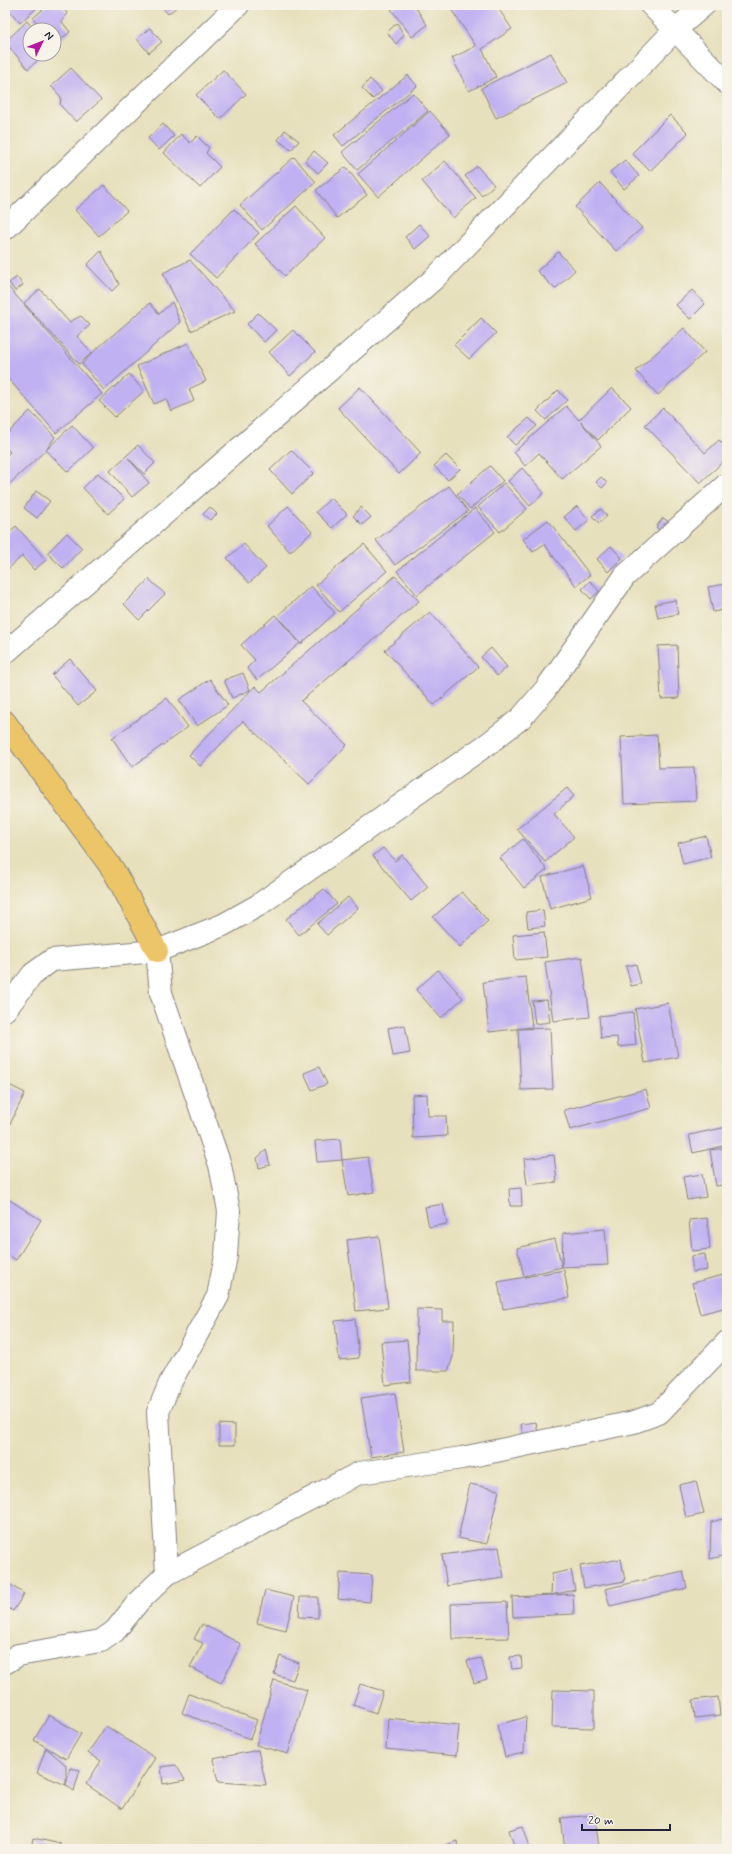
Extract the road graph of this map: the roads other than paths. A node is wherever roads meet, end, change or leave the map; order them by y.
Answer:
1 (238, 5) edge
2 (651, 5) edge
3 (704, 5) edge
4 (675, 30) junction
5 (727, 83) edge
6 (5, 229) edge
7 (727, 484) edge
8 (5, 653) edge
9 (5, 722) edge
10 (157, 951) junction
11 (5, 1010) edge
12 (727, 1342) edge
13 (167, 1574) junction
14 (5, 1663) edge

1 - 6 street
2 - 4 street
3 - 4 street
4 - 5 street
4 - 8 street
7 - 10 street
9 - 10 main road
10 - 11 street
10 - 13 street
12 - 13 street
13 - 14 street

